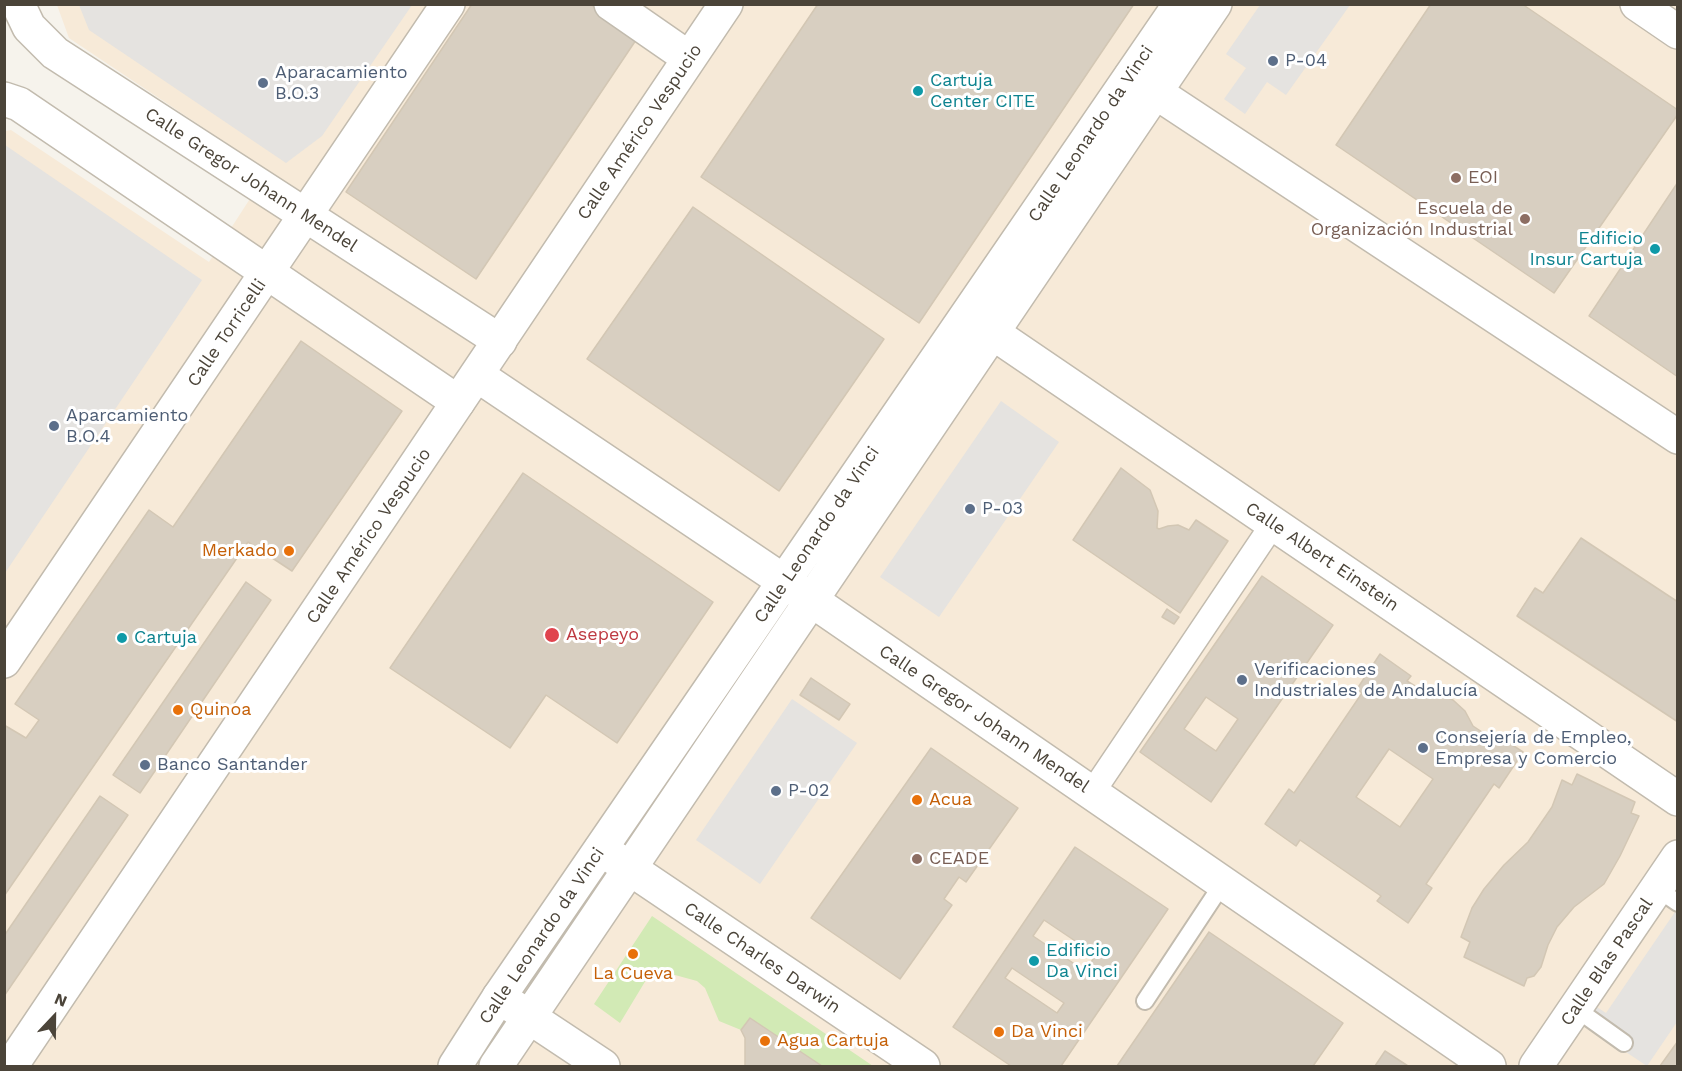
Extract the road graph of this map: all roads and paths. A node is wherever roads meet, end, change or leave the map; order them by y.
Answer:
1 (18, 4) edge
2 (448, 4) edge
3 (611, 4) edge
4 (726, 4) edge
5 (1180, 4) edge
6 (1215, 4) edge
7 (1637, 4) edge
8 (1677, 32) edge
9 (689, 58) junction
10 (1143, 84) junction
11 (4, 99) edge
12 (306, 215) junction
13 (267, 273) junction
14 (980, 324) junction
15 (500, 341) junction
16 (477, 375) junction
17 (458, 402) junction
18 (1677, 437) edge
19 (1273, 524) junction
20 (784, 582) junction
21 (812, 601) junction
22 (4, 661) edge
23 (1092, 793) junction
24 (1677, 799) edge
25 (601, 849) junction
26 (1677, 857) edge
27 (630, 868) junction
28 (1222, 883) junction
29 (1667, 896) edge
30 (500, 997) junction
31 (1145, 1001) dead end
32 (1575, 1008) junction
33 (529, 1017) junction
34 (1624, 1043) dead end
35 (11, 1066) edge
36 (455, 1066) edge
37 (496, 1066) edge
38 (603, 1066) edge
39 (923, 1066) edge
40 (1489, 1066) edge
41 (1536, 1066) edge

1 - 12 street, Calle Gregor Johann Mendel
2 - 12 street, Calle Torricelli
3 - 9 street
4 - 9 street, Calle Américo Vespucio
5 - 10 street, Calle Leonardo da Vinci
6 - 10 street, Calle Leonardo da Vinci
7 - 8 street
9 - 15 street, Calle Américo Vespucio
10 - 14 street, Calle Leonardo da Vinci
10 - 18 street
11 - 13 street
12 - 13 street, Calle Torricelli
12 - 15 street, Calle Gregor Johann Mendel
13 - 17 street
13 - 22 street, Calle Torricelli
14 - 19 street, Calle Albert Einstein
14 - 20 street, Calle Leonardo da Vinci
14 - 21 street, Calle Leonardo da Vinci
15 - 16 street, Calle Américo Vespucio
16 - 17 street, Calle Américo Vespucio
16 - 20 street, Calle Gregor Johann Mendel
17 - 35 street, Calle Américo Vespucio
19 - 23 street
19 - 24 street, Calle Albert Einstein
20 - 21 street, Calle Gregor Johann Mendel
20 - 25 street, Calle Leonardo da Vinci
21 - 23 street, Calle Gregor Johann Mendel
21 - 27 street, Calle Leonardo da Vinci
23 - 28 street, Calle Gregor Johann Mendel
25 - 27 street, Calle Charles Darwin
25 - 30 street, Calle Leonardo da Vinci
26 - 29 street, Calle Blas Pascal
27 - 33 street, Calle Leonardo da Vinci
27 - 39 street, Calle Charles Darwin
28 - 31 lane
28 - 40 street, Calle Gregor Johann Mendel
29 - 32 street, Calle Blas Pascal
30 - 33 street
30 - 36 street, Calle Leonardo da Vinci
32 - 34 lane
32 - 41 street, Calle Blas Pascal
33 - 37 street, Calle Leonardo da Vinci
33 - 38 street

